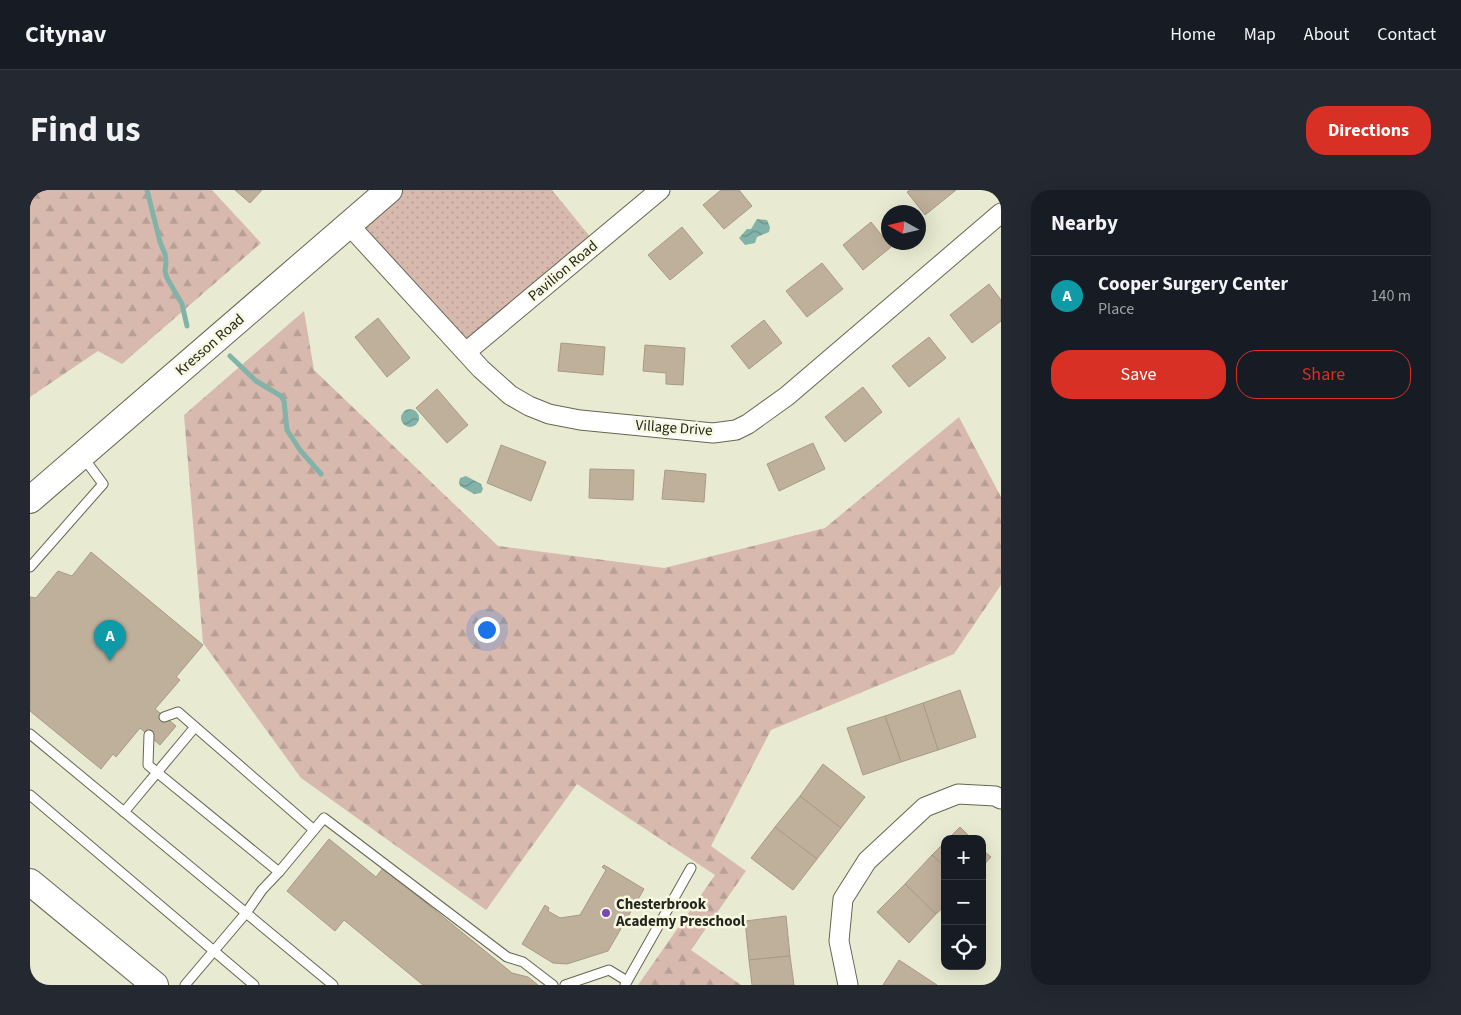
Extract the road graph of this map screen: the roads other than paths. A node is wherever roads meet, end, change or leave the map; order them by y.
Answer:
1 (389, 190) edge
2 (660, 190) edge
3 (1001, 213) edge
4 (349, 224) junction
5 (466, 352) junction
6 (81, 456) junction
7 (30, 500) edge
8 (30, 567) edge
9 (164, 717) dead end
10 (195, 727) junction
11 (30, 734) edge
12 (149, 735) dead end
13 (157, 772) junction
14 (30, 795) edge
15 (1001, 799) edge
16 (124, 812) junction
17 (314, 830) junction
18 (691, 868) dead end
19 (279, 872) junction
20 (30, 882) edge
21 (246, 912) junction
22 (214, 951) junction
23 (626, 983) edge
24 (156, 985) edge
25 (185, 985) edge
26 (254, 985) edge
27 (333, 985) edge
28 (552, 985) edge
29 (565, 985) edge
30 (848, 985) edge

1 - 4 main road, Kresson Road
2 - 5 street, Pavilion Road
3 - 5 street, Village Drive
4 - 5 street, Village Drive
4 - 6 main road, Kresson Road
6 - 7 main road, Kresson Road
6 - 8 lane
9 - 10 lane
10 - 13 lane
10 - 17 lane
11 - 16 lane
12 - 13 lane
13 - 16 lane
13 - 19 lane
14 - 22 lane
15 - 30 street
16 - 21 lane
17 - 19 lane
17 - 28 lane
18 - 23 lane
19 - 21 lane
20 - 24 main road
21 - 22 lane
21 - 27 lane
22 - 25 lane
22 - 26 lane
23 - 29 lane

